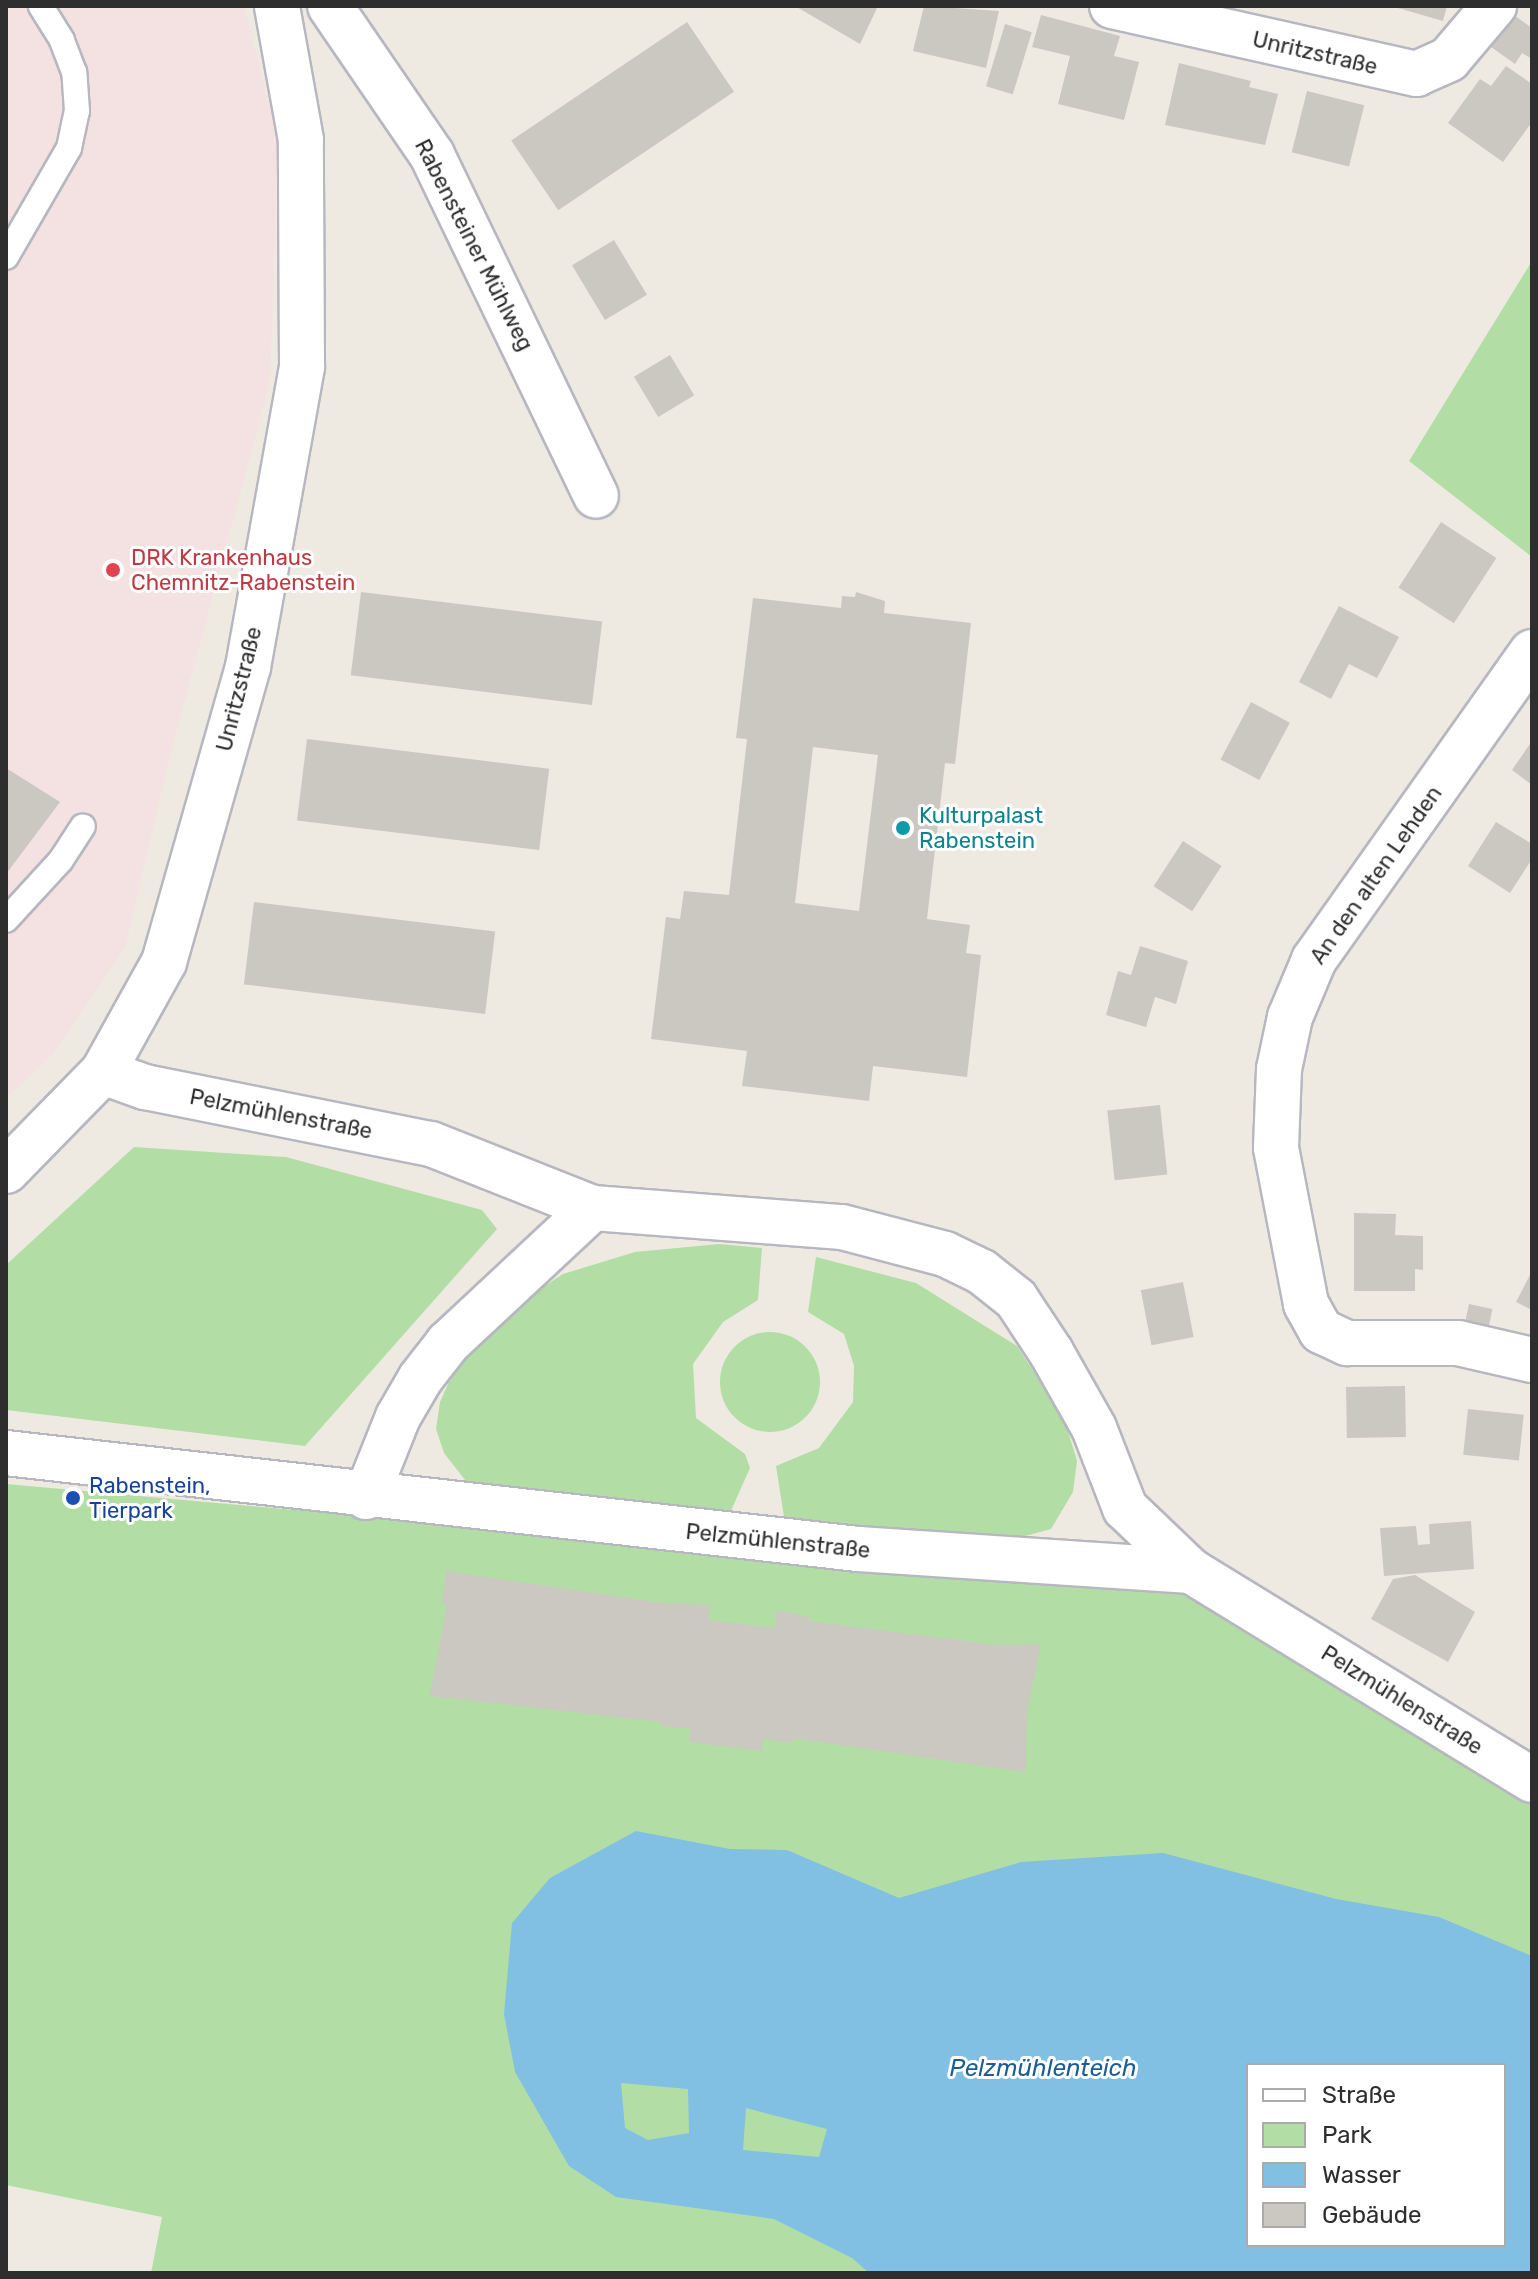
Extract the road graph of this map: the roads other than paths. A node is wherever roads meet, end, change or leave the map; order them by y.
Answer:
1 (41, 6) edge
2 (277, 6) edge
3 (330, 6) edge
4 (1112, 6) edge
5 (1494, 6) edge
6 (6, 257) edge
7 (596, 496) dead end
8 (1532, 652) edge
9 (83, 826) dead end
10 (6, 920) edge
11 (103, 1072) junction
12 (6, 1171) edge
13 (593, 1208) junction
14 (1532, 1360) edge
15 (6, 1453) edge
16 (366, 1497) junction
17 (1191, 1571) junction
18 (1529, 1764) edge

1 - 6 lane
2 - 11 street, Unritzstraße
3 - 7 street, Rabensteiner Mühlweg
4 - 5 street, Unritzstraße
8 - 14 street, An den alten Lehden
9 - 10 lane
11 - 12 street, Unritzstraße
11 - 13 street, Pelzmühlenstraße
13 - 16 street
13 - 17 street, Pelzmühlenstraße
15 - 16 street, Pelzmühlenstraße
16 - 17 street, Pelzmühlenstraße
17 - 18 street, Pelzmühlenstraße

